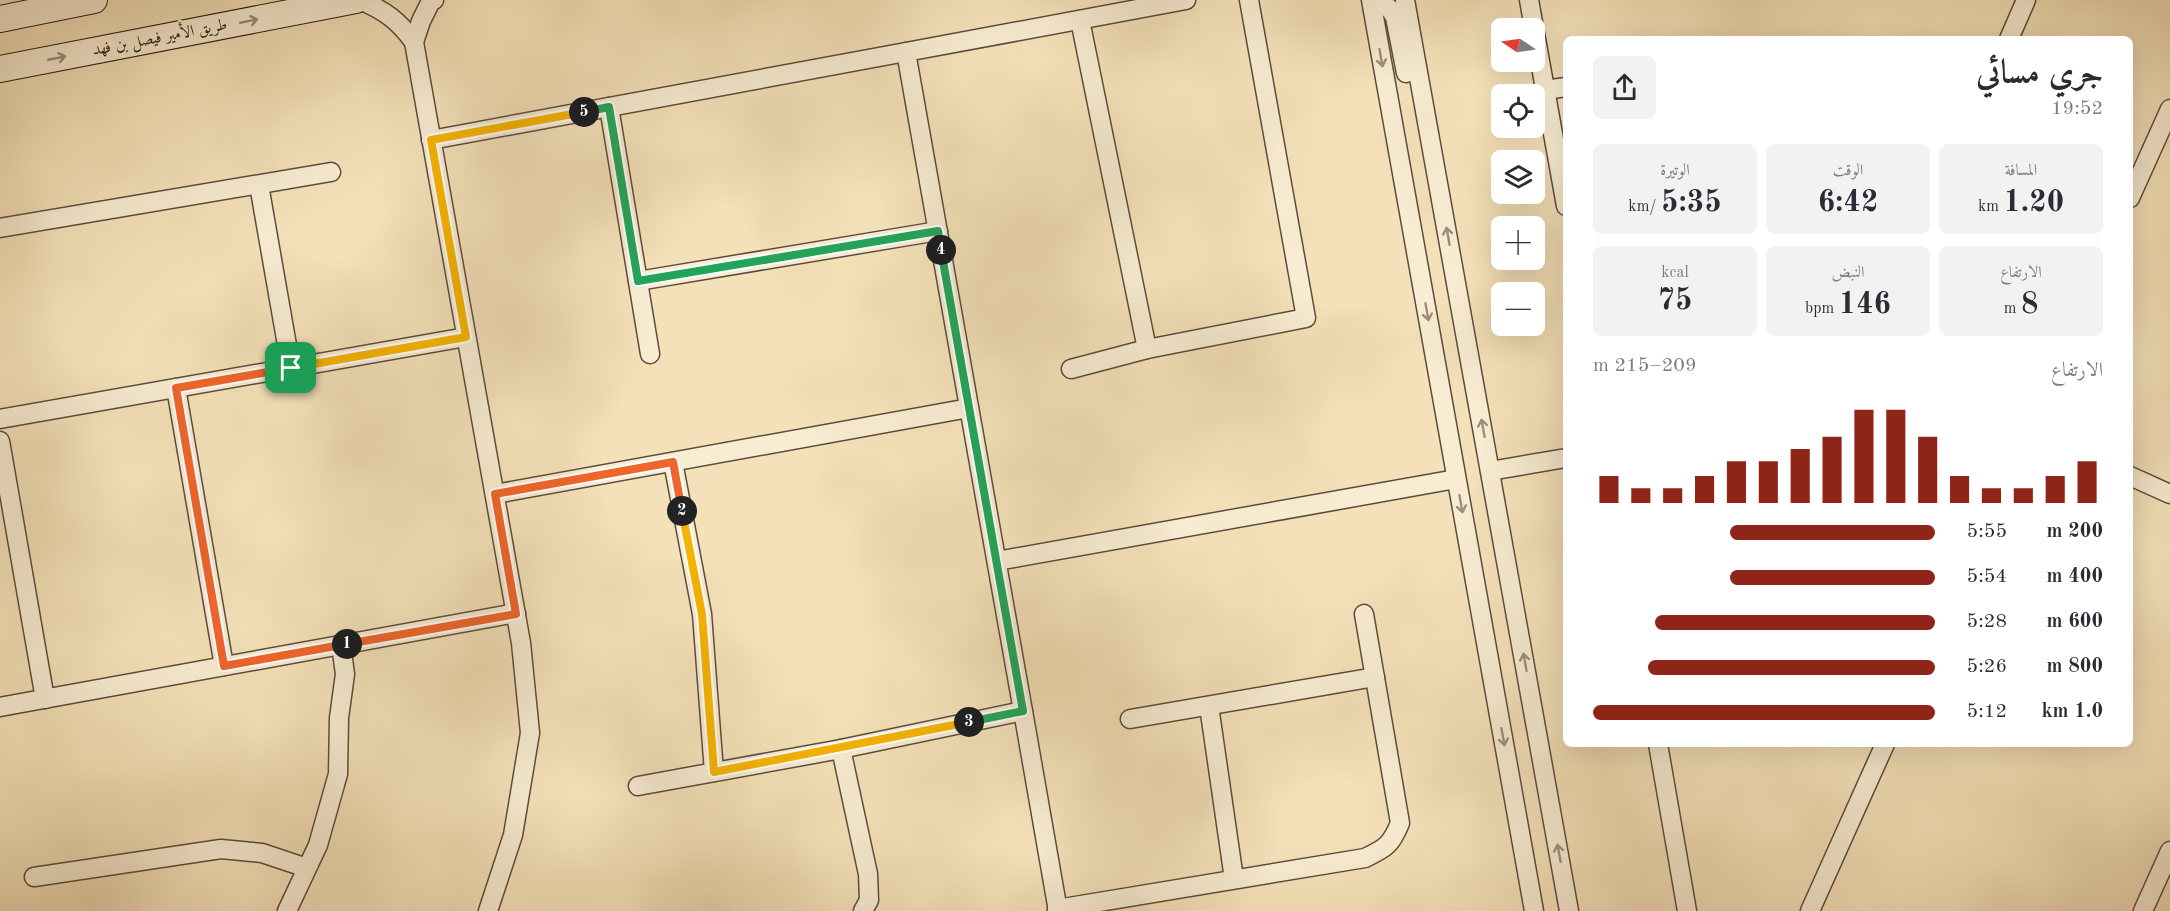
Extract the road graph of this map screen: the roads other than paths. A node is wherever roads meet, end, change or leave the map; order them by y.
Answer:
1 (94, 0) edge
2 (358, 0) edge
3 (434, 0) edge
4 (1186, 0) edge
5 (1249, 0) edge
6 (1406, 0) edge
7 (1529, 0) edge
8 (2026, 0) edge
9 (1372, 5) edge
10 (0, 19) edge
11 (1080, 20) junction
12 (2010, 36) edge
13 (414, 42) junction
14 (906, 52) junction
15 (0, 69) edge
16 (1544, 84) edge
17 (1563, 87) edge
18 (1545, 90) joint
19 (609, 107) junction
20 (1426, 111) junction
21 (2169, 116) edge
22 (431, 140) junction
23 (331, 172) dead end
24 (258, 185) junction
25 (1563, 189) edge
26 (2133, 192) edge
27 (0, 228) edge
28 (938, 231) junction
29 (638, 281) junction
30 (466, 337) junction
31 (1147, 349) junction
32 (650, 354) dead end
33 (291, 368) junction
34 (1071, 369) dead end
35 (176, 388) junction
36 (969, 408) junction
37 (0, 419) edge
38 (0, 441) edge
39 (1563, 459) edge
40 (673, 462) junction
41 (1490, 471) junction
42 (2133, 477) edge
43 (1456, 479) junction
44 (495, 494) junction
45 (2170, 494) edge
46 (997, 561) junction
47 (516, 614) junction
48 (1364, 614) dead end
49 (341, 645) junction
50 (224, 666) junction
51 (1375, 677) junction
52 (45, 699) junction
53 (1209, 706) junction
54 (0, 707) edge
55 (1023, 711) junction
56 (1130, 720) dead end
57 (1659, 747) edge
58 (1884, 747) edge
59 (841, 748) junction
60 (714, 772) junction
61 (638, 786) dead end
62 (2170, 851) edge
63 (307, 868) junction
64 (34, 877) dead end
65 (1234, 879) junction
66 (1058, 910) edge
67 (286, 911) edge
68 (488, 911) edge
69 (863, 911) edge
70 (1534, 911) edge
71 (1569, 911) edge
72 (1687, 911) edge
73 (1810, 911) edge
74 (2143, 911) edge

1 - 10 main road
2 - 13 street
15 -> 2 main road, طريق الأمير فيصل بن فهد
3 - 13 street
4 - 11 street
5 - 31 street
6 - 20 street
7 - 16 street
8 - 12 street
9 - 20 street
9 -> 43 street
11 - 14 street
11 - 31 street
13 - 22 street
14 - 19 street
14 - 28 street
17 - 18 street
18 - 25 street
19 - 22 street
19 - 29 street
41 -> 20 street
21 - 26 street
22 - 30 street
23 - 24 street
24 - 27 street
24 - 33 street
28 - 29 street
28 - 36 street
29 - 32 street
30 - 33 street
30 - 44 street
31 - 34 street
33 - 35 street
35 - 37 street
35 - 50 street
36 - 40 street
36 - 46 street
38 - 52 street
39 - 41 street
40 - 44 street
40 - 60 street
71 -> 41 street
42 - 45 street
43 - 46 street
43 -> 70 street
44 - 47 street
46 - 55 street
47 - 49 street
47 - 68 street
48 - 51 street
49 - 50 street
49 - 63 street
50 - 52 street
51 - 53 street
51 - 65 street
52 - 54 street
53 - 56 street
53 - 65 street
55 - 59 street
55 - 66 street
57 - 72 street
58 - 73 street
59 - 60 street
59 - 69 street
60 - 61 street
62 - 74 street
63 - 64 street
63 - 67 street
65 - 66 street

